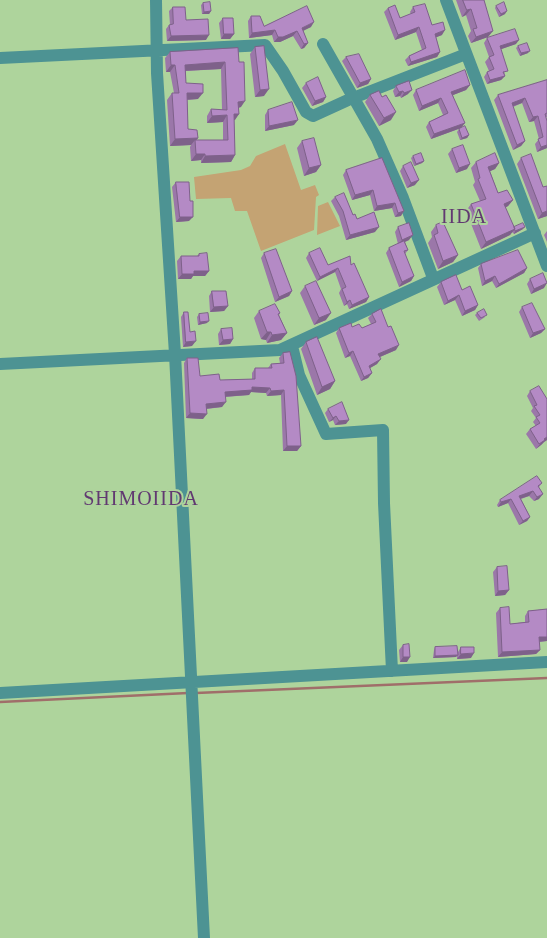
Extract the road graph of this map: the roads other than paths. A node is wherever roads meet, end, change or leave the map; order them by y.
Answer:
1 (156, 0) edge
2 (446, 0) edge
3 (323, 44) dead end
4 (157, 52) junction
5 (466, 54) junction
6 (0, 58) edge
7 (353, 98) junction
8 (535, 234) junction
9 (547, 266) edge
10 (433, 278) junction
11 (292, 346) junction
12 (175, 354) junction
13 (0, 364) edge
14 (547, 662) edge
15 (392, 671) junction
16 (191, 689) junction
17 (0, 692) edge
18 (204, 938) edge

1 - 4 street
2 - 5 street
3 - 7 street
4 - 6 street
4 - 7 street
4 - 12 street
5 - 7 street
5 - 8 street
7 - 10 street
8 - 9 street
8 - 10 street
10 - 11 street
11 - 12 street
11 - 15 street
12 - 13 street
12 - 16 street
14 - 15 street
15 - 16 street
16 - 17 street
16 - 18 street

